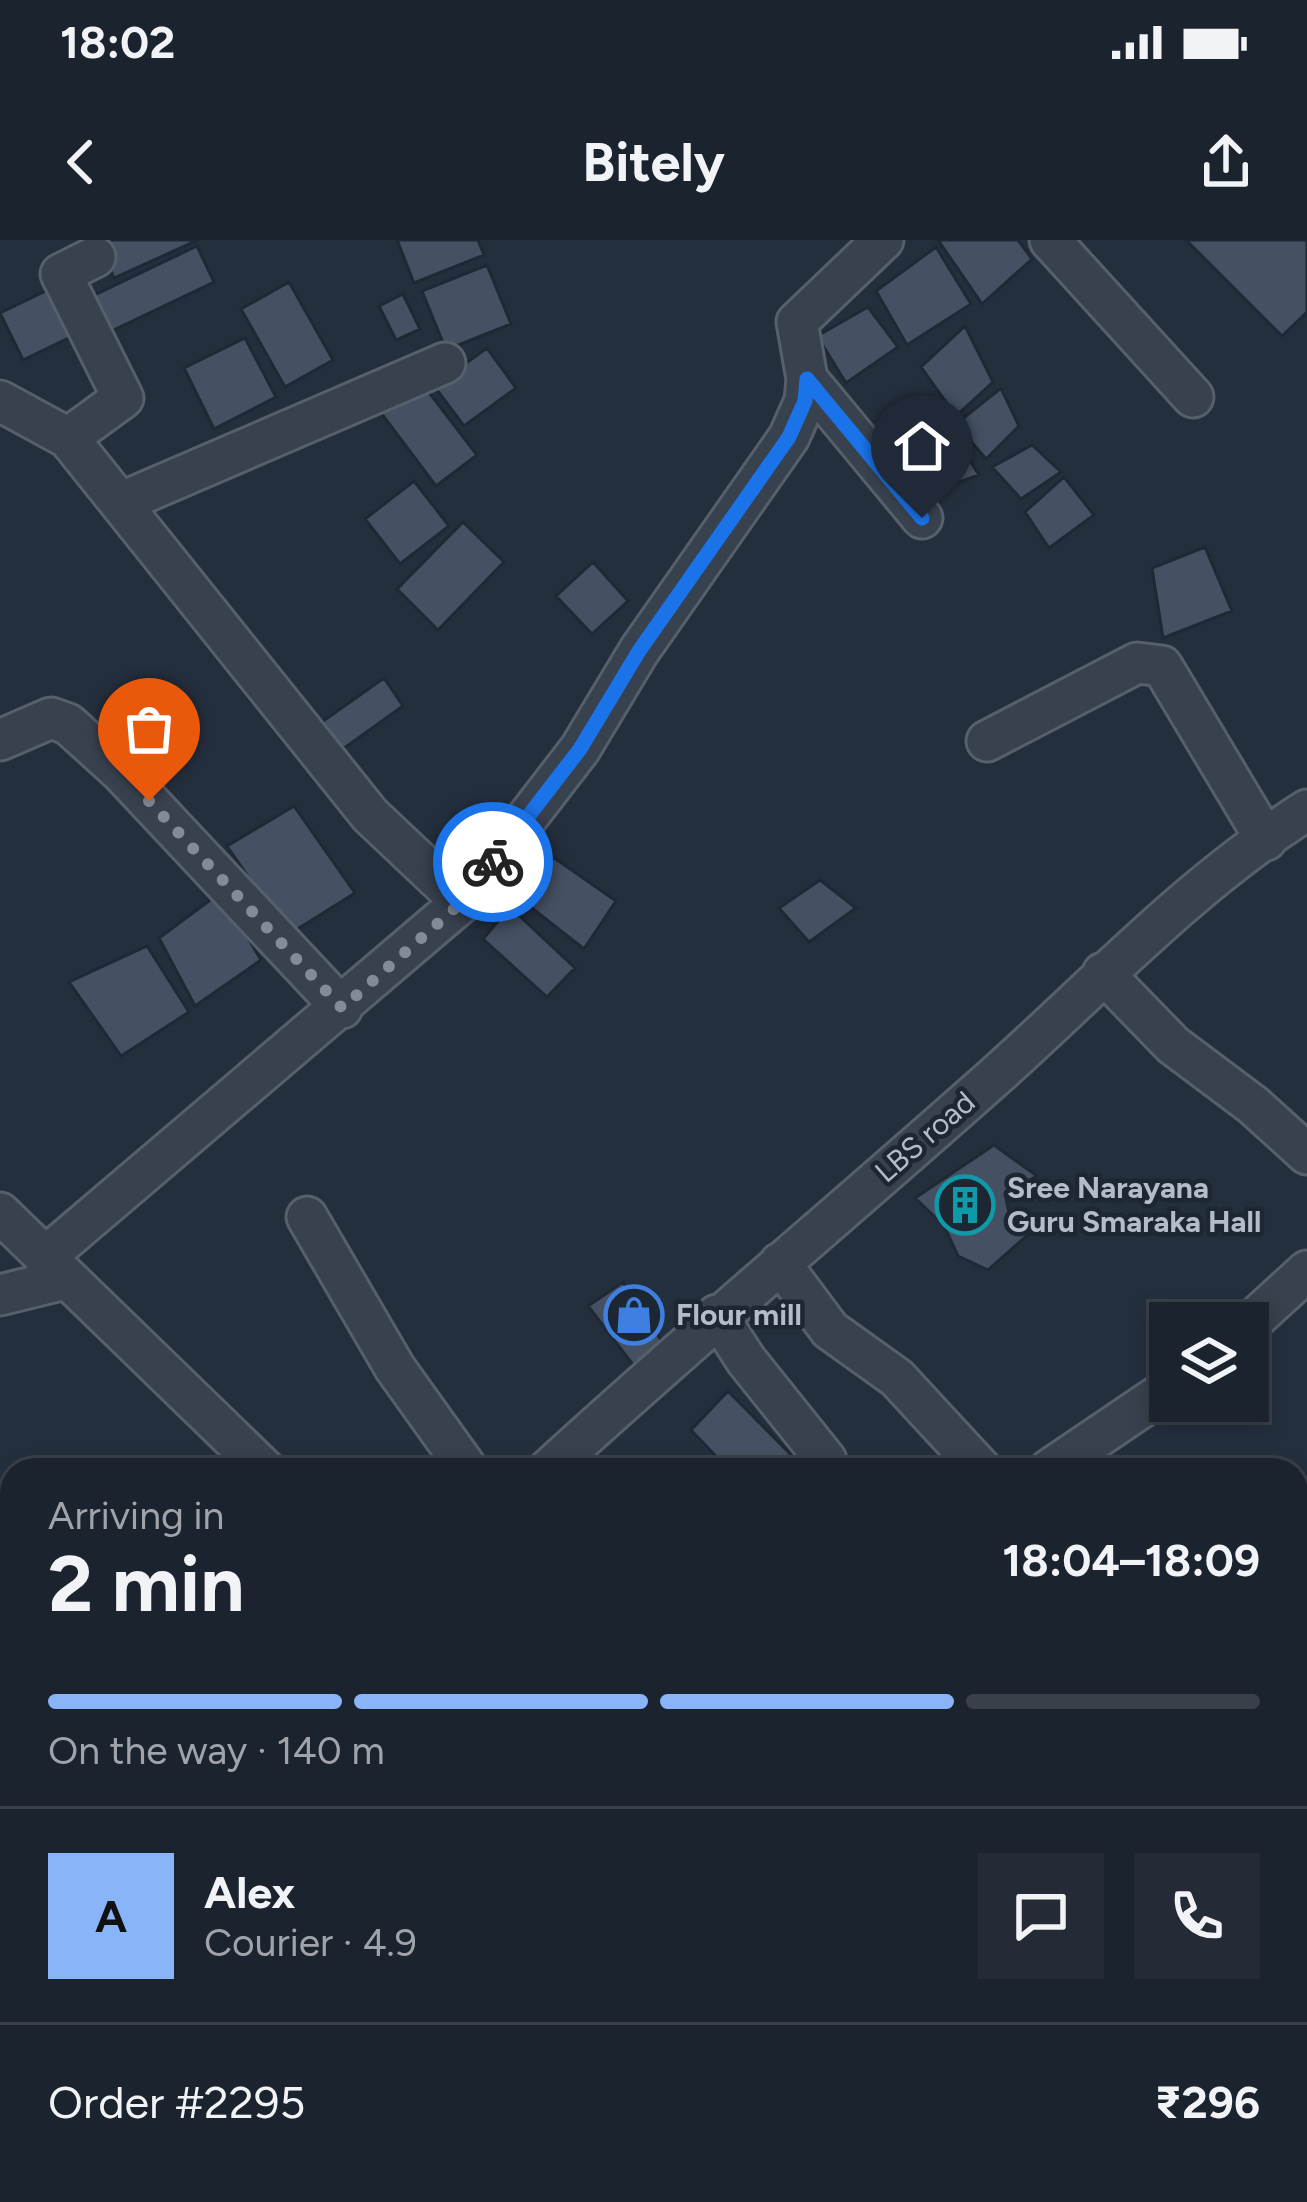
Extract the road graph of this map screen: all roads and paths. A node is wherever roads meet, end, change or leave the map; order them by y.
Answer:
1 (883, 240) edge
2 (1050, 240) edge
3 (95, 257) dead end
4 (445, 363) dead end
5 (807, 379) junction
6 (1193, 397) dead end
7 (0, 401) edge
8 (68, 438) junction
9 (120, 503) junction
10 (922, 518) dead end
11 (0, 740) edge
12 (987, 741) dead end
13 (1307, 810) edge
14 (1266, 840) junction
15 (462, 902) junction
16 (1103, 973) junction
17 (342, 1008) junction
18 (1307, 1154) edge
19 (0, 1213) edge
20 (307, 1217) dead end
21 (780, 1263) junction
22 (55, 1269) junction
23 (1307, 1271) edge
24 (0, 1294) edge
25 (1269, 1306) edge
26 (717, 1315) junction
27 (1149, 1402) edge
28 (252, 1458) edge
29 (460, 1458) edge
30 (561, 1458) edge
31 (824, 1458) edge
32 (971, 1458) edge
33 (1067, 1458) edge

1 - 5 street
2 - 6 street
3 - 8 street
4 - 9 street
5 - 10 street
5 - 15 street
7 - 8 street
8 - 9 street
9 - 15 street
11 - 17 street
12 - 14 street
13 - 14 street, LBS road
14 - 16 street, LBS road
15 - 17 street
16 - 18 street
16 - 21 street, LBS road
17 - 22 street
19 - 22 street
20 - 29 street
21 - 26 street, LBS road
21 - 32 street
22 - 24 street
22 - 28 street
23 - 25 street
26 - 30 street, LBS road
26 - 31 street
27 - 33 street

